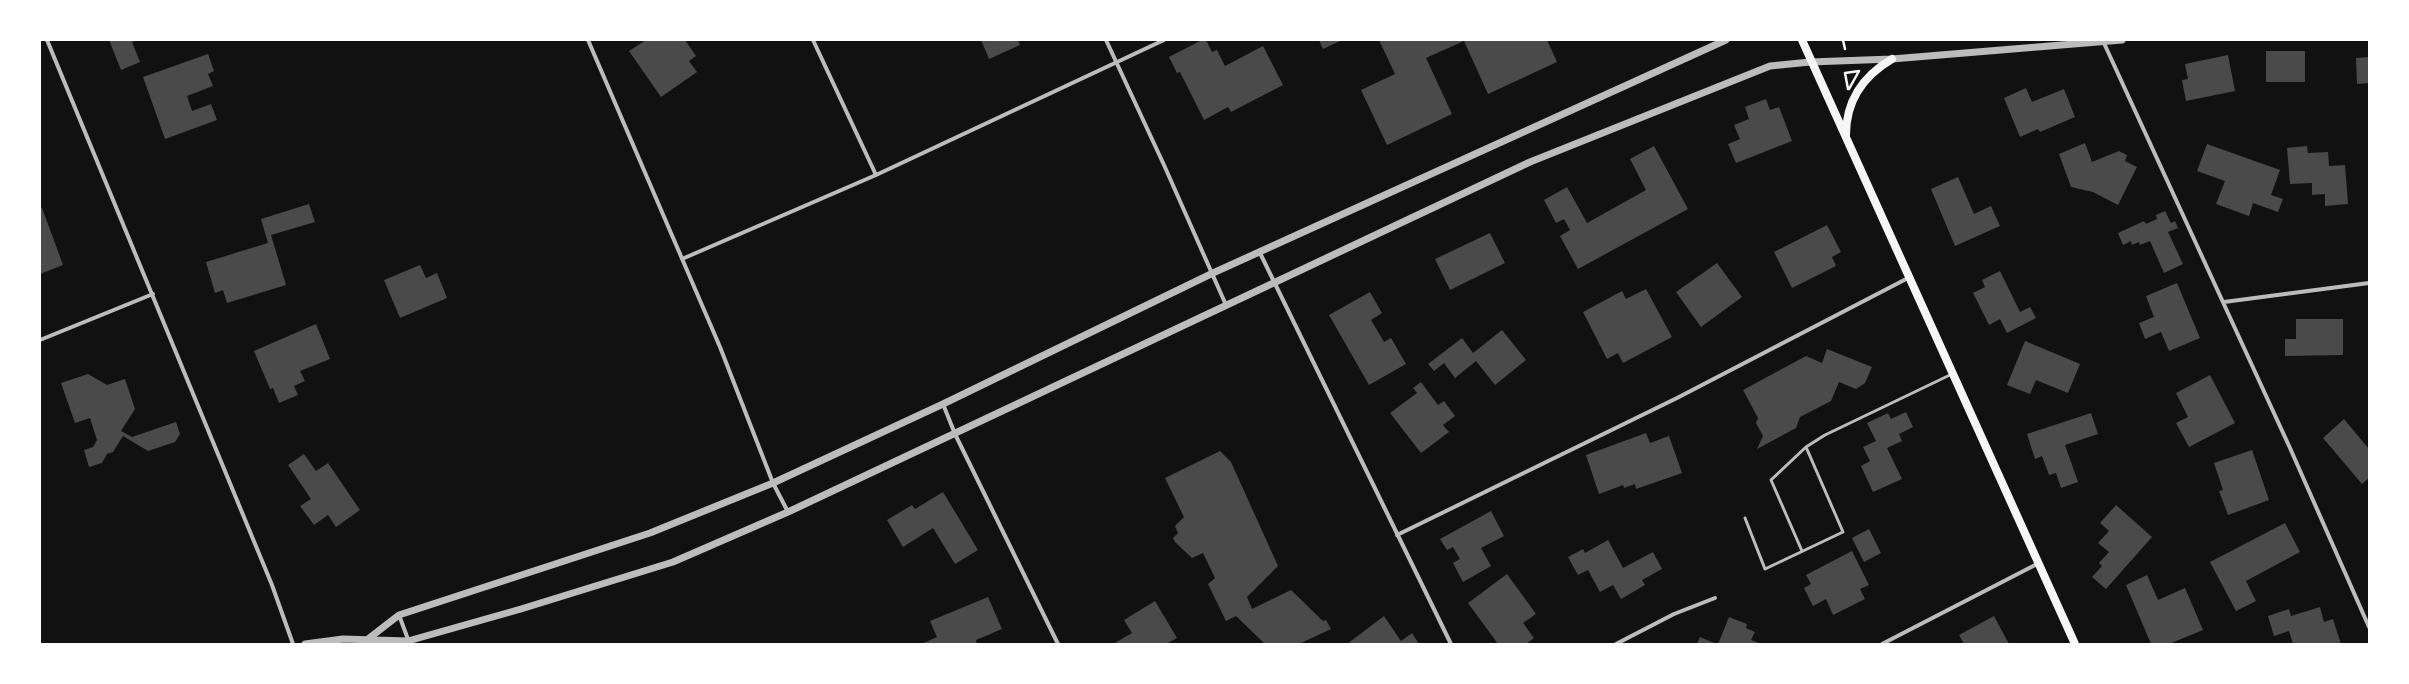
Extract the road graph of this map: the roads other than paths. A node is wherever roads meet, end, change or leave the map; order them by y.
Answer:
1 (47, 40) edge
2 (588, 40) edge
3 (814, 40) edge
4 (1106, 40) edge
5 (1164, 40) edge
6 (1726, 40) edge
7 (1802, 40) edge
8 (2122, 40) edge
9 (2103, 41) edge
10 (1892, 59) junction
11 (1810, 62) junction
12 (1116, 63) junction
13 (1846, 138) junction
14 (876, 175) junction
15 (1260, 252) junction
16 (682, 259) junction
17 (1213, 273) junction
18 (1910, 277) junction
19 (2369, 283) edge
20 (1275, 284) junction
21 (153, 294) junction
22 (2224, 302) junction
23 (1226, 305) junction
24 (40, 340) edge
25 (1954, 374) junction
26 (943, 404) junction
27 (955, 434) junction
28 (1806, 447) junction
29 (773, 483) junction
30 (788, 512) junction
31 (1746, 518) dead end
32 (1397, 535) junction
33 (1802, 551) junction
34 (2039, 563) junction
35 (1715, 598) dead end
36 (399, 614) junction
37 (2369, 627) edge
38 (368, 639) junction
39 (408, 642) edge
40 (293, 644) edge
41 (305, 644) edge
42 (1058, 644) edge
43 (1451, 644) edge
44 (1616, 644) edge
45 (1882, 644) edge
46 (2075, 644) edge

1 - 21 street
2 - 16 street
3 - 14 street
4 - 12 street
5 - 12 street
6 - 15 street
7 - 11 main road
8 - 9 street
9 - 10 street
9 - 22 street
10 - 11 street
10 - 13 main road
11 - 13 main road
11 - 20 street
12 - 14 street
12 - 17 street
13 - 18 main road
14 - 16 street
15 - 17 street
15 - 20 street
16 - 29 street
17 - 23 street
17 - 26 street
18 - 25 main road
18 - 32 street
19 - 22 street
20 - 23 street
20 - 32 street
21 - 24 street
21 - 40 street
22 - 37 street
23 - 27 street
25 - 28 lane
25 - 34 main road
26 - 27 street
26 - 29 street
27 - 30 street
27 - 42 street
28 - 33 lane
28 - 33 lane
29 - 30 street
29 - 36 street
30 - 39 street
31 - 33 lane
32 - 43 street
34 - 45 street
34 - 46 main road
35 - 44 street
36 - 38 street
36 - 39 street
38 - 39 street
38 - 41 street

